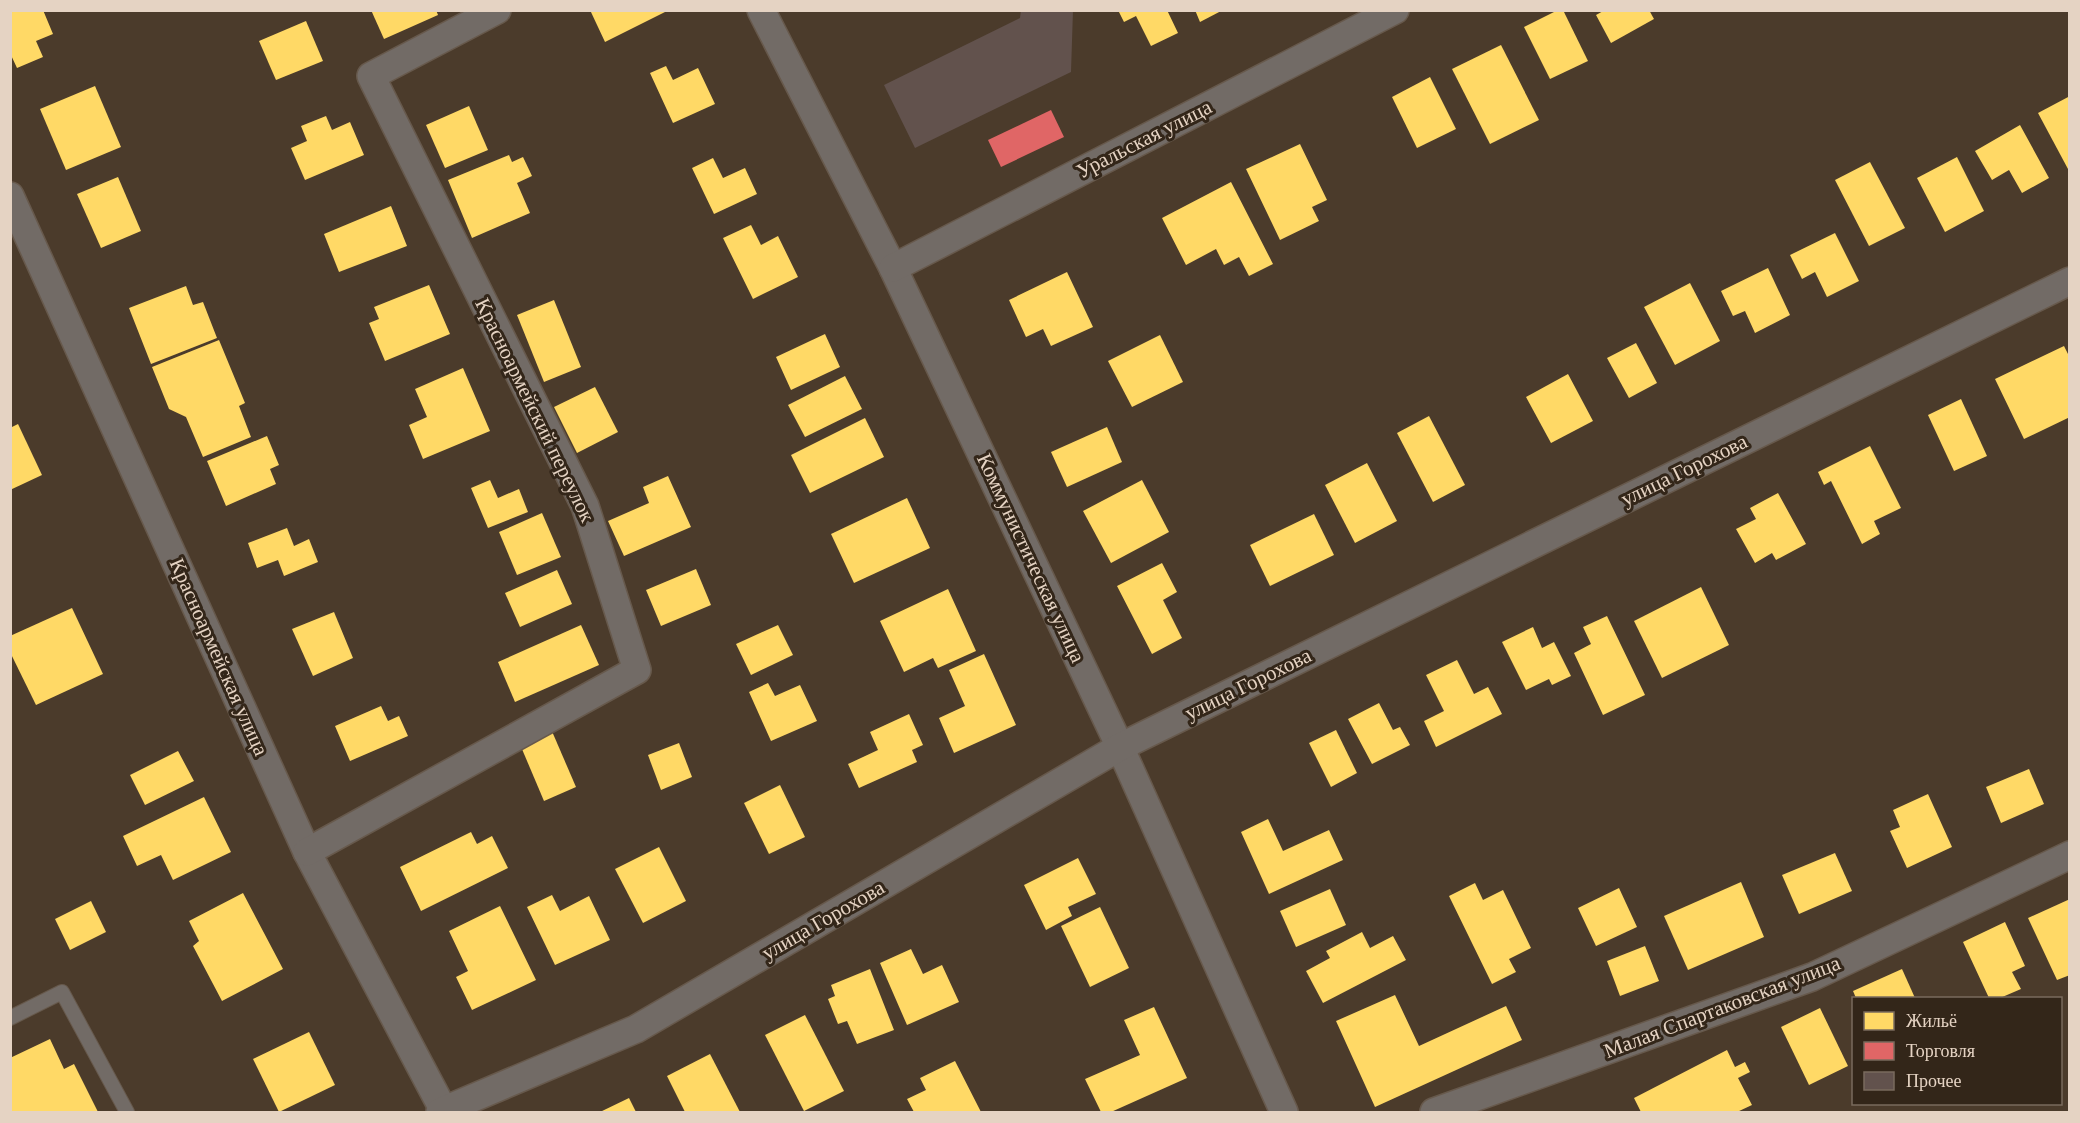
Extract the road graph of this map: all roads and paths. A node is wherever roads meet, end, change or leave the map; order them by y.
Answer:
1 (497, 10) edge
2 (761, 10) edge
3 (1395, 10) edge
4 (10, 196) edge
5 (893, 268) junction
6 (2070, 281) edge
7 (1120, 747) junction
8 (307, 852) junction
9 (2070, 855) edge
10 (10, 1018) edge
11 (442, 1112) edge
12 (127, 1113) edge
13 (1284, 1113) edge
14 (1434, 1113) edge

1 - 8 street, Красноармейский переулок
2 - 5 street, Коммунистическая улица
3 - 5 street, Уральская улица
4 - 8 street, Красноармейская улица
5 - 7 street, Коммунистическая улица
6 - 7 street, улица Горохова
7 - 11 street, улица Горохова
7 - 13 street, Коммунистическая улица
8 - 11 street, Красноармейская улица
9 - 14 street, Малая Спартаковская улица
10 - 12 lane

